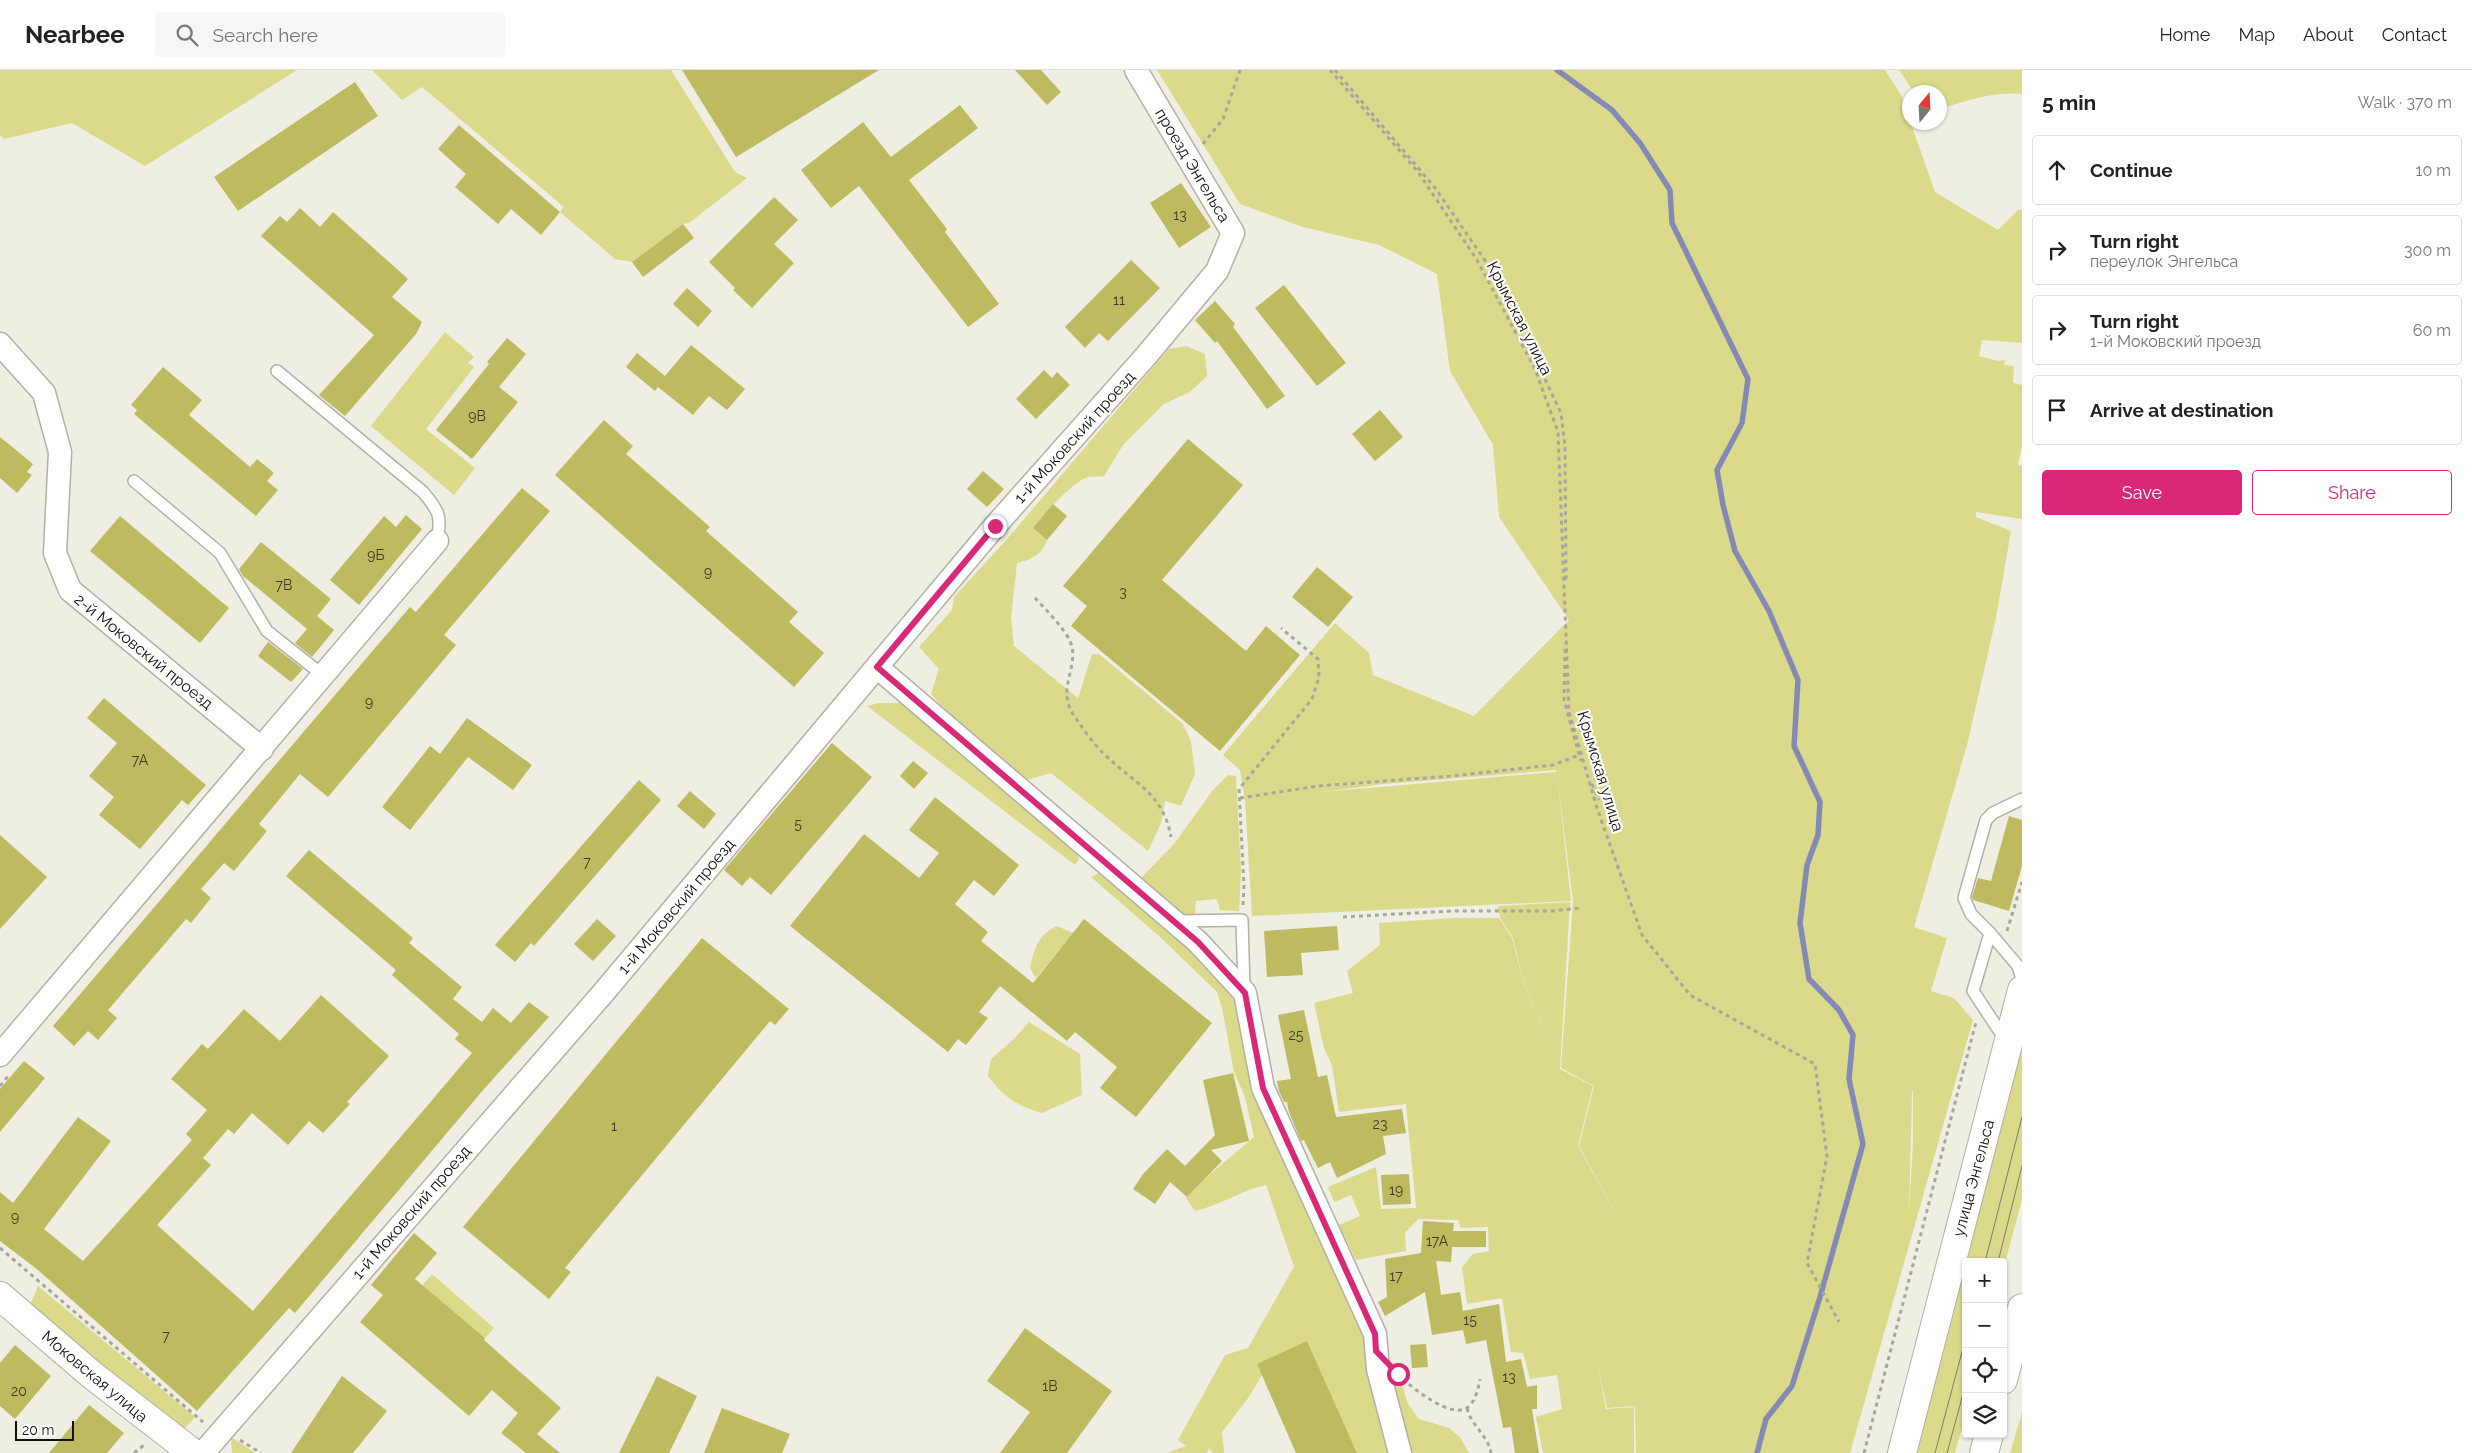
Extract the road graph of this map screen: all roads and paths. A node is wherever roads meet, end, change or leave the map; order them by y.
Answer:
1 (1136, 70) edge
2 (1240, 70) edge
3 (1330, 70) edge
4 (1334, 70) edge
5 (1190, 159) junction
6 (0, 344) edge
7 (1146, 356) joint
8 (277, 371) dead end
9 (134, 481) dead end
10 (437, 541) joint
11 (1035, 598) dead end
12 (1281, 628) dead end
13 (877, 667) junction
14 (324, 676) junction
15 (262, 749) junction
16 (1579, 755) junction
17 (1240, 798) junction
18 (2022, 799) edge
19 (1600, 800) dead end
20 (1171, 837) dead end
21 (2022, 882) edge
22 (1580, 908) dead end
23 (1343, 917) dead end
24 (1242, 920) junction
25 (1173, 921) junction
26 (1990, 933) junction
27 (2003, 947) junction
28 (2022, 979) edge
29 (2022, 990) edge
30 (1245, 993) junction
31 (1982, 1003) junction
32 (2008, 1044) junction
33 (0, 1055) edge
34 (0, 1248) edge
35 (0, 1296) edge
36 (2022, 1308) edge
37 (1839, 1322) dead end
38 (1376, 1351) junction
39 (2010, 1368) edge
40 (1480, 1379) dead end
41 (1467, 1408) junction
42 (218, 1435) junction
43 (1988, 1438) edge
44 (144, 1445) dead end
45 (134, 1453) edge
46 (193, 1453) edge
47 (203, 1453) edge
48 (1400, 1453) edge
49 (1491, 1453) edge
50 (1864, 1453) edge
51 (1902, 1453) edge
52 (1984, 1453) edge

1 - 5 street, проезд Энгельса
2 - 5 path
3 - 37 path, Крымская улица
4 - 16 path
5 - 7 street, проезд Энгельса
6 - 15 street, 2-й Моковский проезд
7 - 13 street, 1-й Моковский проезд
8 - 10 lane
9 - 14 lane
10 - 14 street
11 - 20 path
12 - 17 path
13 - 25 street
13 - 42 street, 1-й Моковский проезд
14 - 15 street
15 - 33 street
16 - 17 path
16 - 19 path
17 - 24 path
18 - 26 lane
21 - 27 path
22 - 23 path
24 - 25 lane
24 - 30 lane
25 - 30 street
26 - 27 lane
26 - 31 lane
27 - 28 lane
29 - 32 main road, улица Энгельса
30 - 38 street
31 - 32 lane
31 - 50 path
32 - 51 main road, улица Энгельса
34 - 42 path
35 - 46 main road, Моковская улица
36 - 39 main road
38 - 41 path
38 - 48 street
40 - 41 path
41 - 49 path
42 - 47 street, 1-й Моковский проезд
43 - 52 main road
44 - 45 path

